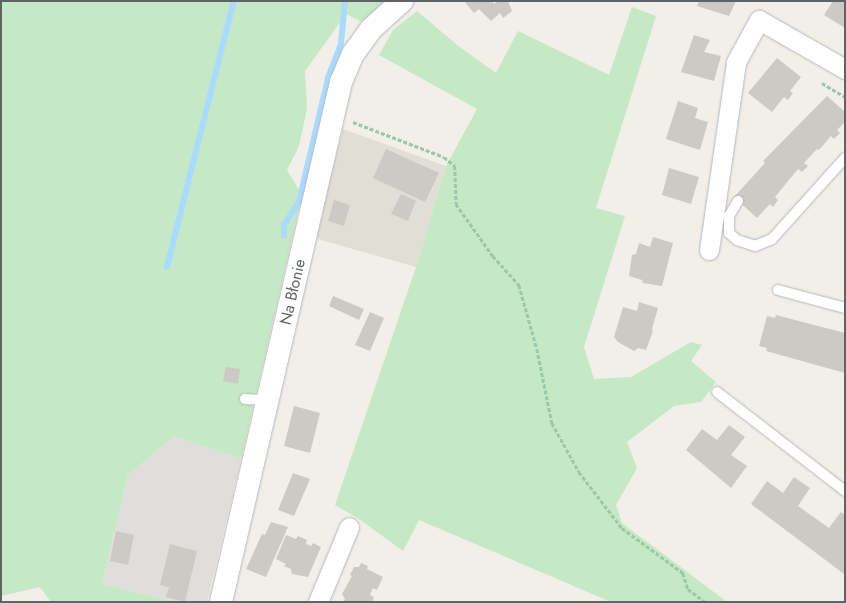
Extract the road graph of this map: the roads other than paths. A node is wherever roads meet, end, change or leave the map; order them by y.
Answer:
1 (402, 1) edge
2 (845, 69) edge
3 (845, 158) edge
4 (738, 201) dead end
5 (709, 250) dead end
6 (778, 290) dead end
7 (845, 308) edge
8 (717, 392) dead end
9 (245, 399) dead end
10 (267, 400) junction
11 (845, 491) edge
12 (349, 527) dead end
13 (221, 602) edge
14 (318, 602) edge

1 - 10 street, Na Błonie
2 - 5 street
3 - 4 lane
6 - 7 lane
8 - 11 lane
9 - 10 lane
10 - 13 street, Na Błonie
12 - 14 street

